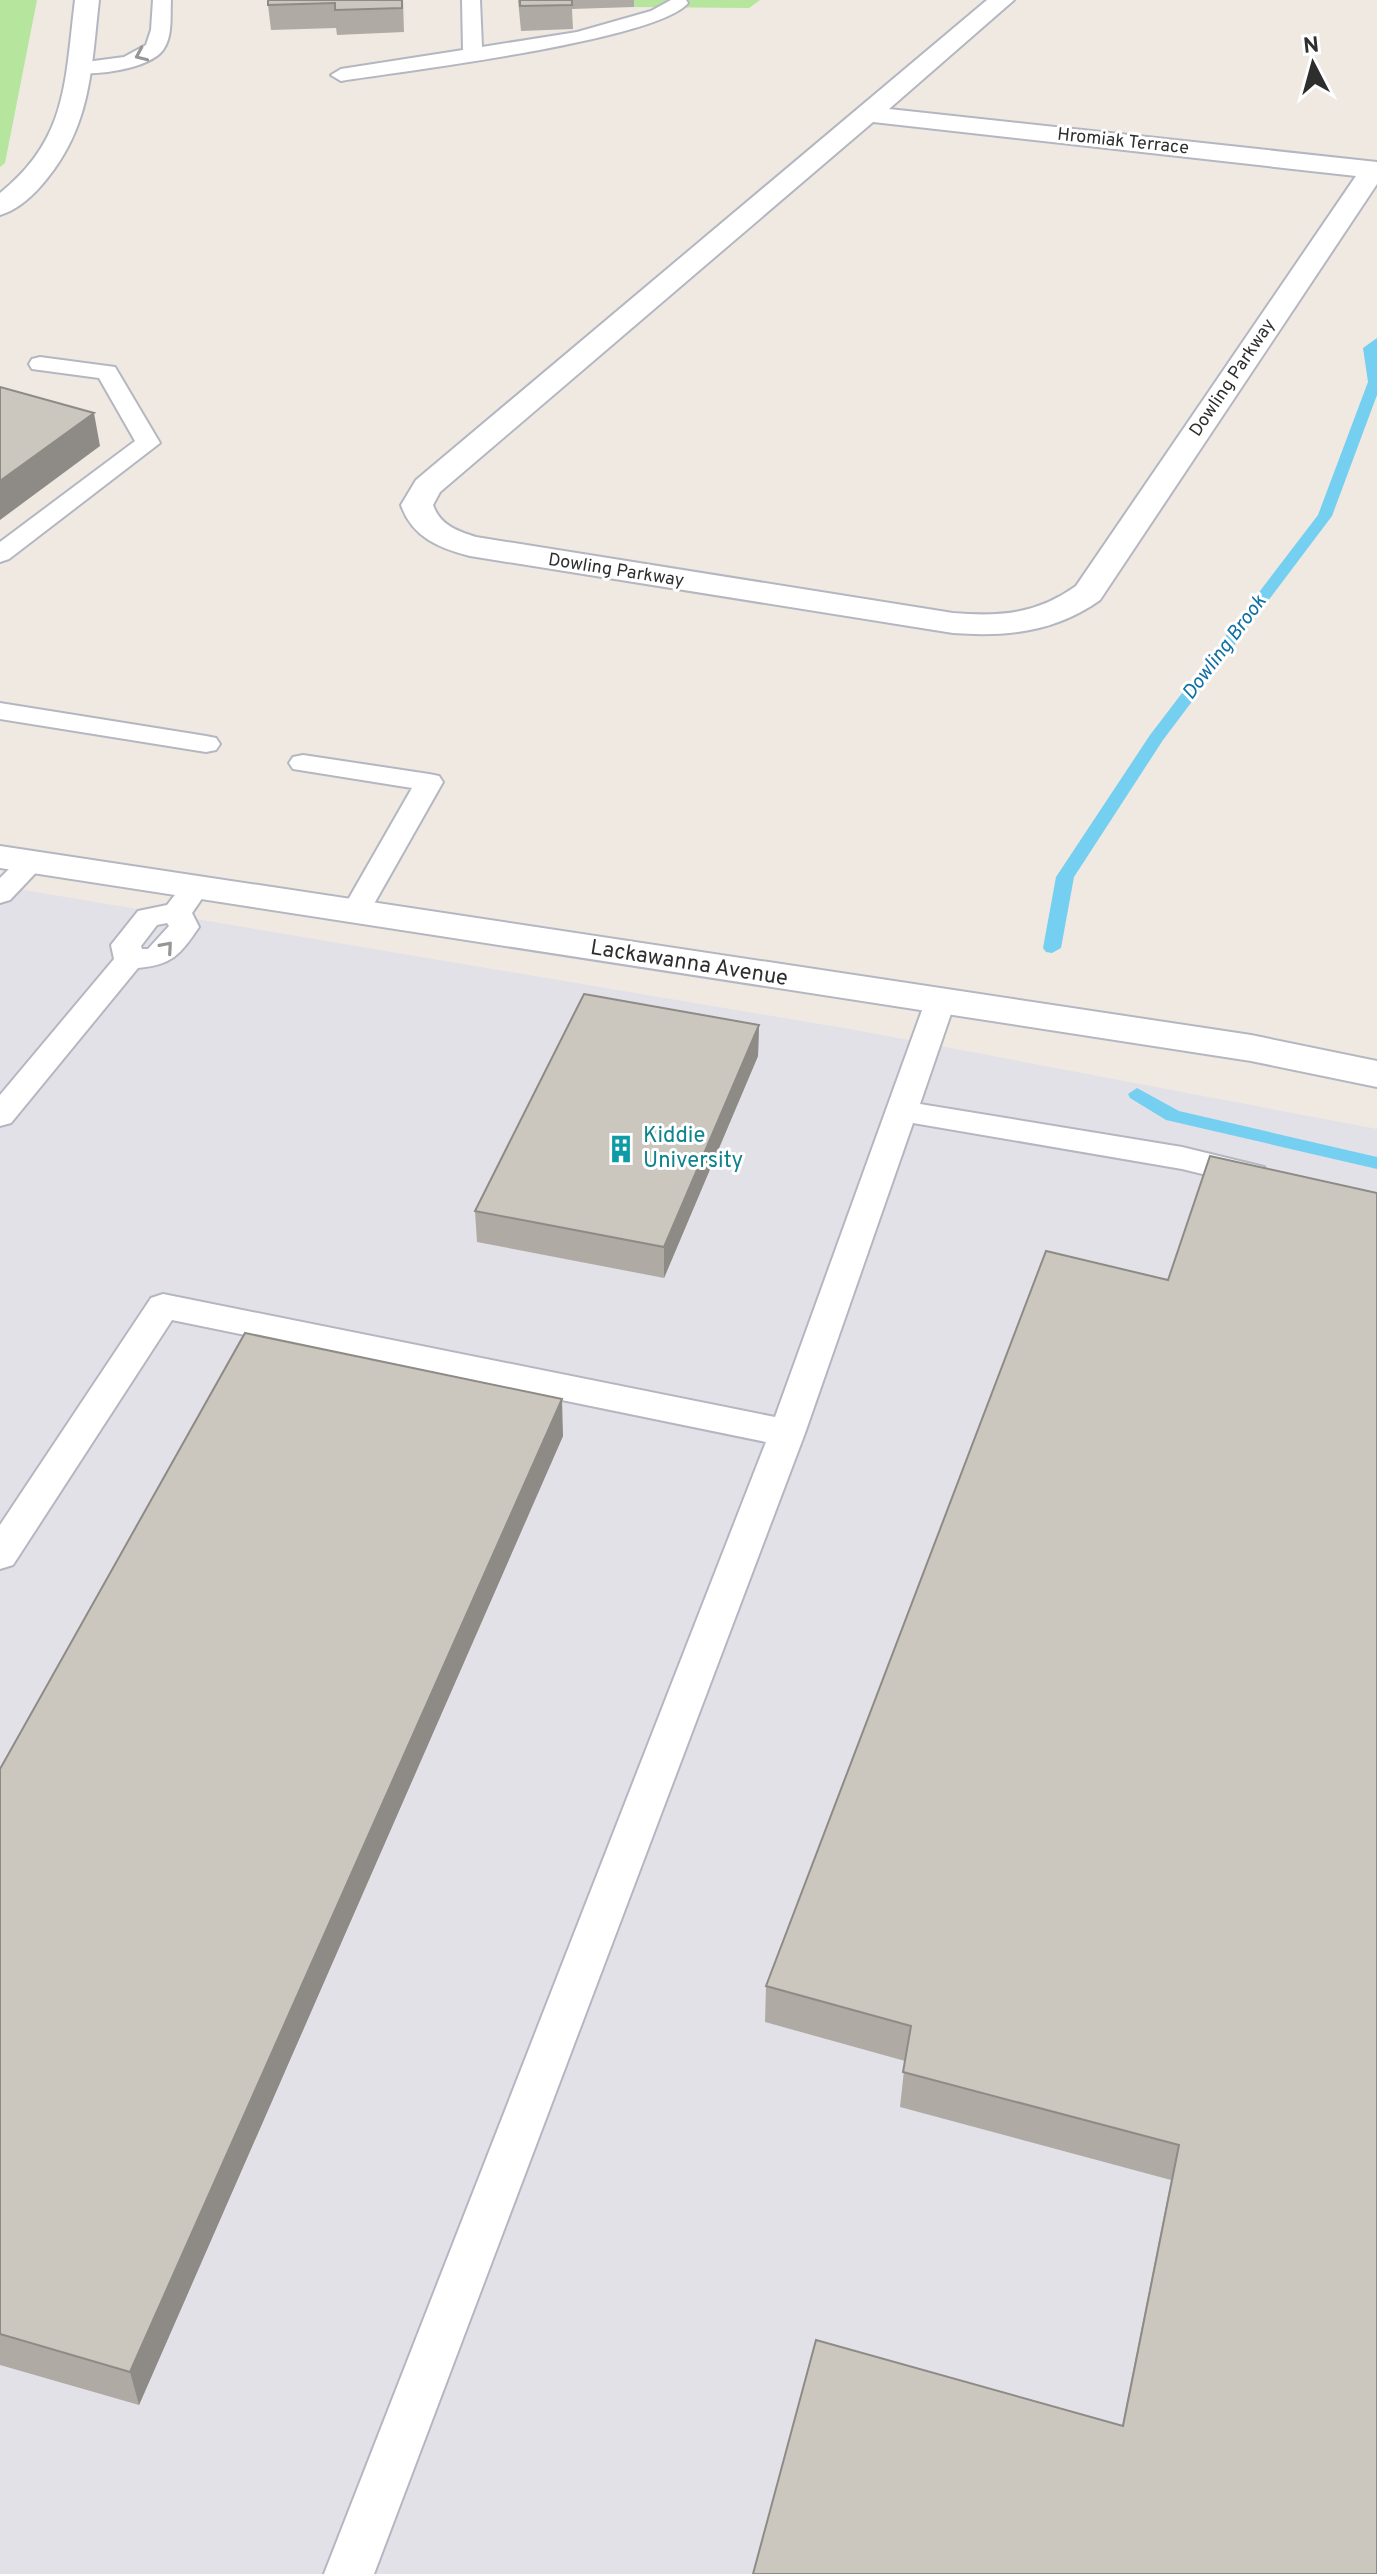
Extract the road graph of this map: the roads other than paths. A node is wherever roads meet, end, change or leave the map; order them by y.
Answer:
1 (87, 0) edge
2 (162, 0) edge
3 (471, 0) edge
4 (1002, 0) edge
5 (679, 3) dead end
6 (473, 54) junction
7 (78, 68) junction
8 (341, 75) dead end
9 (868, 114) junction
10 (1375, 170) edge
11 (0, 207) edge
12 (40, 364) dead end
13 (0, 554) edge
14 (0, 711) edge
15 (206, 744) dead end
16 (303, 763) dead end
17 (16, 860) edge
18 (0, 894) edge
19 (186, 900) junction
20 (356, 912) junction
21 (940, 1002) junction
22 (1377, 1074) edge
23 (902, 1111) junction
24 (0, 1116) edge
25 (1287, 1183) edge
26 (787, 1433) junction
27 (0, 1555) edge
28 (349, 2574) edge

1 - 7 street
2 -> 7 lane
3 - 6 lane
4 - 9 street, Dowling Parkway
5 - 6 lane
6 - 8 lane
7 - 11 street
9 - 10 street, Hromiak Terrace
9 - 10 street, Dowling Parkway
12 - 13 lane
14 - 15 lane
16 - 20 lane
17 - 18 lane
17 - 19 street, Lackawanna Avenue
19 - 20 street, Lackawanna Avenue
19 - 24 lane
20 - 21 street, Lackawanna Avenue
21 - 22 street, Lackawanna Avenue
21 - 23 lane
23 - 25 lane
23 - 26 lane
26 - 27 lane
26 - 28 lane

